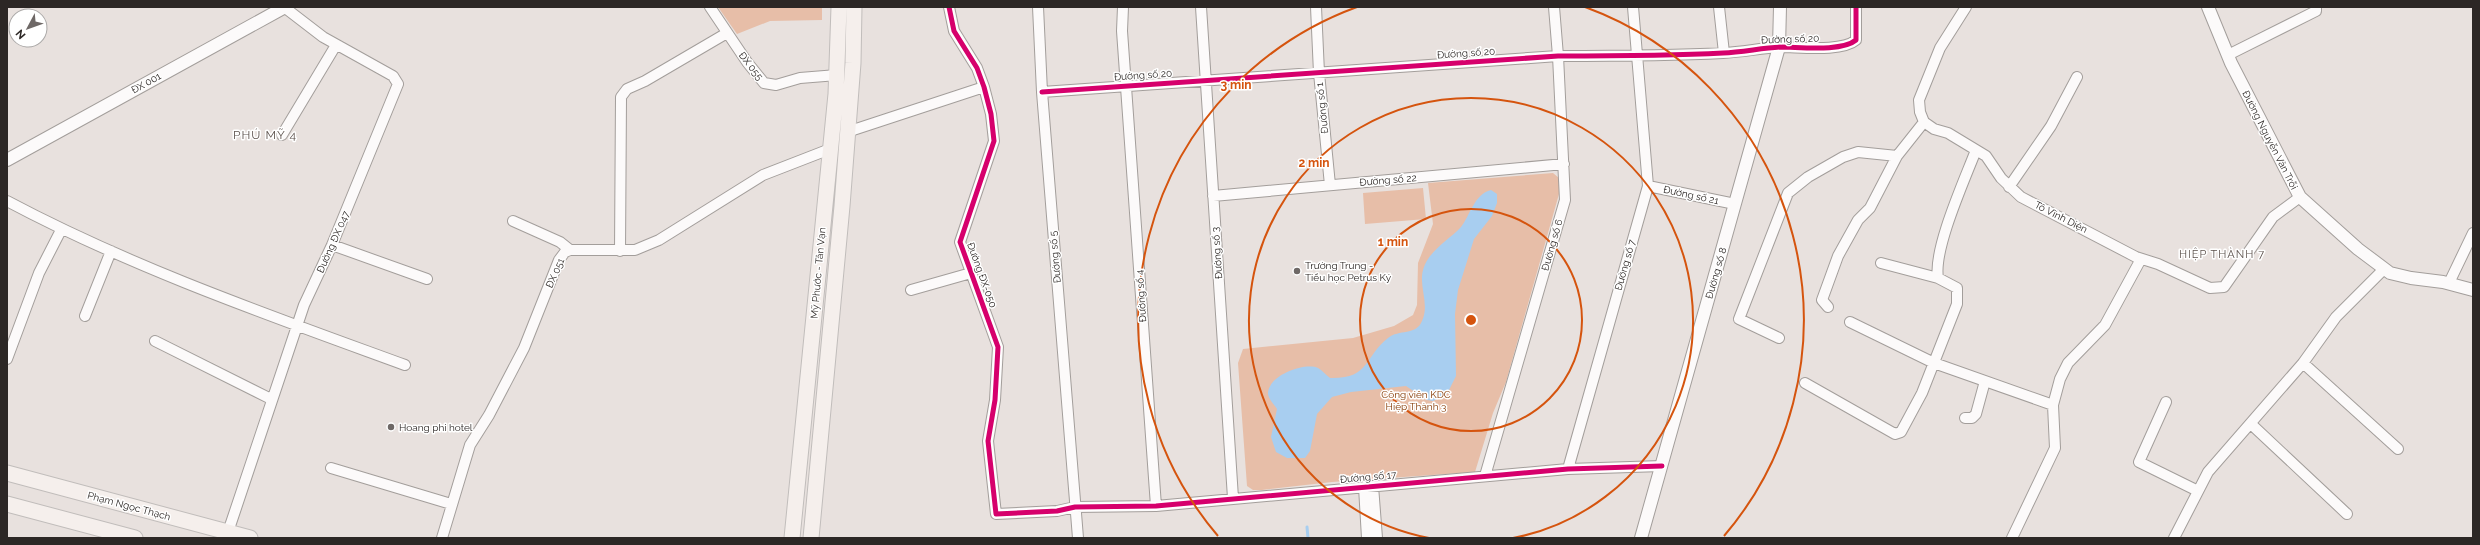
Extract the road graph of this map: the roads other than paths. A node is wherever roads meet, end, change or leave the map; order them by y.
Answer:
1 (284, 7) edge
2 (710, 7) edge
3 (839, 7) edge
4 (854, 7) edge
5 (949, 7) edge
6 (1038, 7) edge
7 (1123, 7) edge
8 (1201, 7) edge
9 (1316, 7) edge
10 (1554, 7) edge
11 (1633, 7) edge
12 (1719, 7) edge
13 (1780, 7) edge
14 (1856, 7) edge
15 (1966, 7) edge
16 (2208, 7) edge
17 (2316, 8) dead end
18 (727, 33) junction
19 (336, 45) junction
20 (1780, 47) junction
21 (1724, 53) junction
22 (2228, 55) junction
23 (1558, 56) junction
24 (1636, 57) junction
25 (1318, 73) junction
26 (837, 75) junction
27 (2077, 77) dead end
28 (1204, 80) junction
29 (1126, 85) junction
30 (984, 87) junction
31 (1042, 92) junction
32 (1924, 122) junction
33 (847, 132) junction
34 (282, 136) dead end
35 (830, 149) junction
36 (1976, 150) junction
37 (1897, 156) junction
38 (7, 160) edge
39 (1564, 164) junction
40 (1330, 185) junction
41 (1648, 186) junction
42 (2009, 187) junction
43 (1213, 196) junction
44 (2300, 197) junction
45 (7, 201) edge
46 (1735, 204) junction
47 (513, 221) dead end
48 (61, 230) junction
49 (2473, 234) edge
50 (332, 245) junction
51 (111, 250) junction
52 (570, 250) junction
53 (620, 251) junction
54 (2141, 259) junction
55 (1881, 263) dead end
56 (2384, 269) junction
57 (971, 273) junction
58 (1938, 278) junction
59 (427, 279) dead end
60 (2449, 283) junction
61 (911, 290) dead end
62 (2473, 290) edge
63 (1828, 307) dead end
64 (85, 316) dead end
65 (1850, 322) dead end
66 (297, 325) junction
67 (1779, 338) dead end
68 (155, 341) dead end
69 (7, 359) edge
70 (1934, 363) junction
71 (2303, 363) junction
72 (405, 365) dead end
73 (1985, 381) junction
74 (1805, 383) dead end
75 (271, 399) junction
76 (2166, 402) dead end
77 (2053, 405) junction
78 (1966, 418) dead end
79 (2251, 424) junction
80 (2398, 449) dead end
81 (1662, 466) junction
82 (331, 468) dead end
83 (1568, 468) junction
84 (7, 473) edge
85 (1485, 476) junction
86 (1368, 486) junction
87 (2198, 491) junction
88 (1233, 498) junction
89 (7, 504) edge
90 (451, 504) junction
91 (1156, 506) junction
92 (1075, 507) junction
93 (996, 514) joint
94 (2347, 514) dead end
95 (227, 535) edge
96 (135, 538) edge
97 (250, 538) edge
98 (442, 538) edge
99 (792, 538) edge
100 (811, 538) edge
101 (1078, 538) edge
102 (1367, 538) edge
103 (1377, 538) edge
104 (1641, 538) edge
105 (2012, 538) edge
106 (2174, 538) edge

1 - 19 street, Đường ĐX 047
1 - 38 street, ĐX 001
2 - 18 street, ĐX 055
3 - 26 main road, Mỹ Phước - Tân Vạn
4 - 33 main road, Mỹ Phước - Tân Vạn
5 - 30 street, Đường ĐX-050
6 - 31 street, Đường số 5
7 - 29 street, Đường số 4
8 - 28 street, Đường số 3
9 - 25 street, Đường số 1
10 - 23 street, Đường số 6
11 - 24 street, Đường số 7
12 - 21 street
13 - 20 street, Đường số 8
14 - 20 street, Đường số 20
15 - 32 street
16 - 22 street, Đường Nguyễn Văn Trỗi
17 - 22 street
18 - 26 street, ĐX 055
18 - 53 street
19 - 34 street
19 - 50 street, Đường ĐX 047
20 - 21 street, Đường số 20
20 - 46 street, Đường số 8
21 - 24 street, Đường số 20
22 - 44 street, Đường Nguyễn Văn Trỗi
23 - 24 street, Đường số 20
23 - 25 street, Đường số 20
23 - 39 street, Đường số 6
24 - 41 street, Đường số 7
25 - 28 street, Đường số 20
25 - 40 street, Đường số 1
26 - 35 main road, Mỹ Phước - Tân Vạn
27 - 42 street
28 - 29 street, Đường số 20
28 - 43 street, Đường số 3
29 - 31 street, Đường số 20
29 - 91 street, Đường số 4
30 - 33 street
30 - 57 street, Đường ĐX-050
31 - 92 street, Đường số 5
32 - 36 street, Tô Vĩnh Diện
32 - 37 street
33 - 100 main road, Mỹ Phước - Tân Vạn
35 - 53 street, ĐX 051
35 - 99 main road, Mỹ Phước - Tân Vạn
36 - 42 street, Tô Vĩnh Diện
36 - 58 street
37 - 63 street
37 - 67 street
39 - 40 street, Đường số 22
39 - 85 street, Đường số 6
40 - 43 street, Đường số 22
41 - 46 street, Đường số 21
41 - 83 street, Đường số 7
42 - 54 street, Tô Vĩnh Diện
43 - 88 street, Đường số 3
44 - 54 street, Tô Vĩnh Diện
44 - 56 street, Đường Nguyễn Văn Trỗi
45 - 48 street
46 - 81 street, Đường số 8
47 - 52 street
48 - 51 street
48 - 69 street
49 - 60 street
50 - 59 street
50 - 66 street, Đường ĐX 047
51 - 64 street
51 - 66 street
52 - 53 street, ĐX 051
52 - 90 street, ĐX 051
54 - 77 street
55 - 58 street
56 - 60 street, Đường Nguyễn Văn Trỗi
56 - 71 street
57 - 61 street
57 - 93 street, Đường ĐX-050
58 - 70 street
60 - 62 street, Đường Nguyễn Văn Trỗi
65 - 70 street
66 - 72 street
66 - 75 street, Đường ĐX 047
68 - 75 street
70 - 73 street
70 - 74 street
71 - 79 street
71 - 80 street
73 - 77 street
73 - 78 street
75 - 95 street, Đường ĐX 047
76 - 87 street
77 - 105 street
79 - 87 street
79 - 94 street
81 - 83 street, Đường số 17
81 - 104 street, Đường số 8
82 - 90 street
83 - 85 street, Đường số 17
84 - 95 main road, Phạm Ngọc Thạch
85 - 86 street, Đường số 17
86 - 88 street, Đường số 17
86 - 102 street
86 - 103 street
87 - 106 street
88 - 91 street, Đường số 17
89 - 96 main road
90 - 98 street, ĐX 051
91 - 92 street, Đường số 17
92 - 93 street, Đường số 17
92 - 101 street, Đường số 5
95 - 97 main road, Phạm Ngọc Thạch

